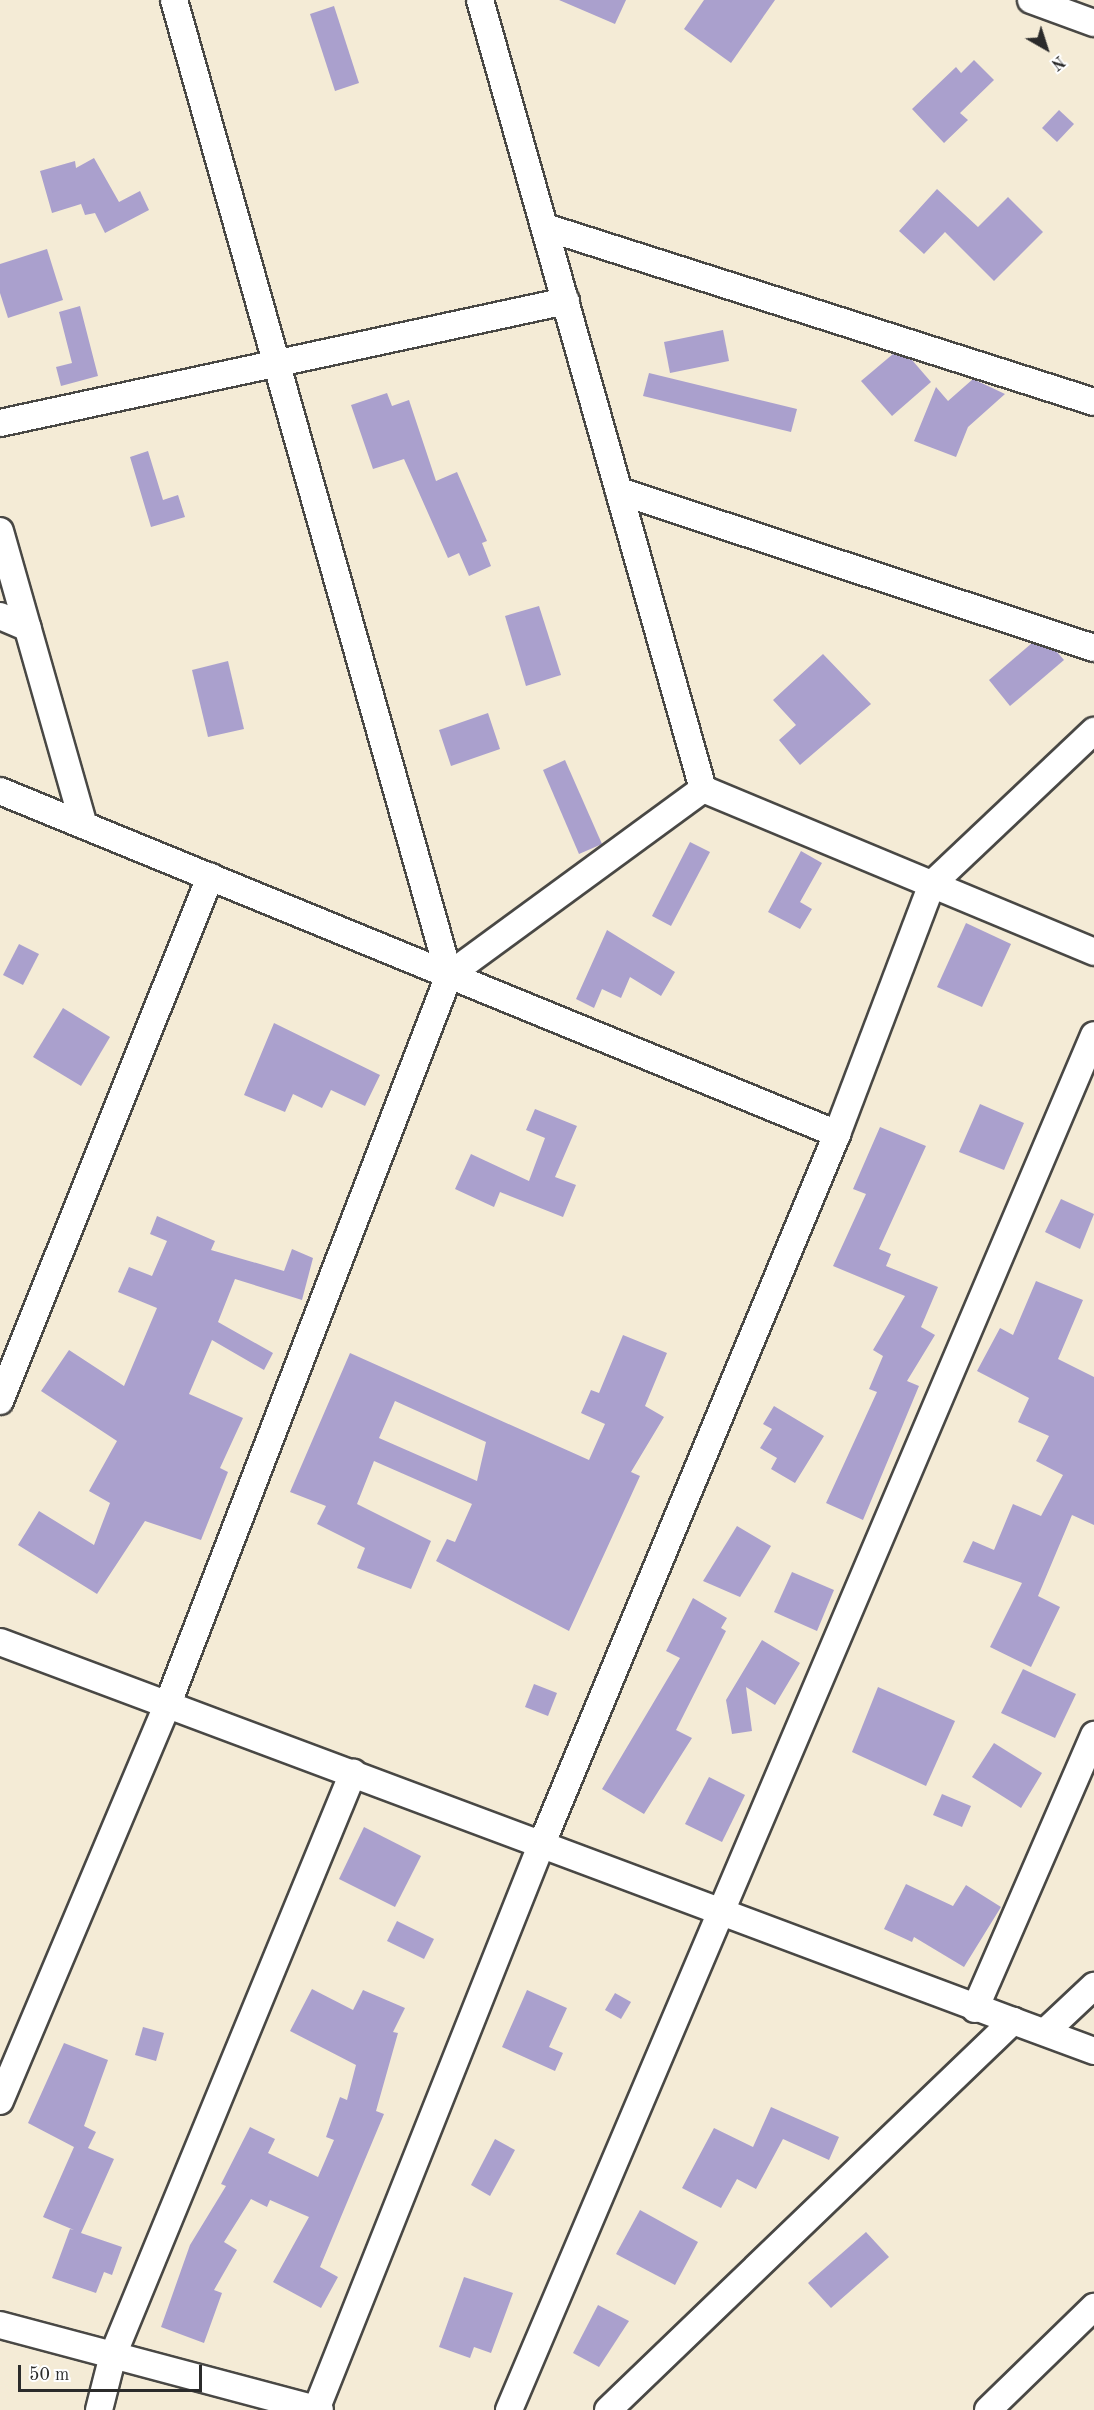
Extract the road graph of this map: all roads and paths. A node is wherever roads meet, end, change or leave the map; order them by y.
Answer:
1 (174, 0) edge
2 (480, 0) edge
3 (1031, 0) edge
4 (1094, 23) edge
5 (545, 227) junction
6 (566, 301) junction
7 (276, 364) junction
8 (1094, 402) edge
9 (0, 423) edge
10 (620, 491) junction
11 (0, 531) edge
12 (0, 616) edge
13 (28, 628) junction
14 (1094, 648) edge
15 (1094, 731) edge
16 (703, 789) junction
17 (0, 791) edge
18 (84, 825) junction
19 (210, 877) junction
20 (932, 884) junction
21 (1094, 952) edge
22 (449, 975) junction
23 (1094, 1035) edge
24 (837, 1134) junction
25 (0, 1401) edge
26 (0, 1642) edge
27 (167, 1706) junction
28 (1094, 1736) edge
29 (353, 1773) junction
30 (540, 1848) junction
31 (722, 1914) junction
32 (1094, 1986) edge
33 (975, 2009) junction
34 (1013, 2021) junction
35 (1046, 2031) junction
36 (11, 2046) edge
37 (1094, 2051) edge
38 (0, 2101) edge
39 (1094, 2307) edge
40 (0, 2325) edge
41 (113, 2355) junction
42 (99, 2410) edge
43 (317, 2410) edge
44 (508, 2410) edge
45 (608, 2410) edge
46 (988, 2410) edge

1 - 7 street
2 - 5 street
3 - 4 street
5 - 6 street
5 - 8 street
6 - 7 street
6 - 10 street
7 - 9 street
7 - 22 street
10 - 14 street
10 - 16 street
11 - 13 street
12 - 13 street
13 - 18 street
15 - 20 street
16 - 20 street
16 - 22 street
17 - 18 street
18 - 19 street
19 - 22 street
19 - 25 street
20 - 21 street
20 - 24 street
22 - 24 street
22 - 27 street
23 - 31 street
24 - 30 street
26 - 27 street
27 - 29 street
27 - 36 street
28 - 33 street
29 - 30 street
29 - 41 street
30 - 31 street
30 - 43 street
31 - 33 street
31 - 44 street
32 - 35 street
33 - 34 street
34 - 35 street
34 - 45 street
35 - 37 street
36 - 38 street
39 - 46 street
40 - 41 street
41 - 42 street
41 - 43 street

